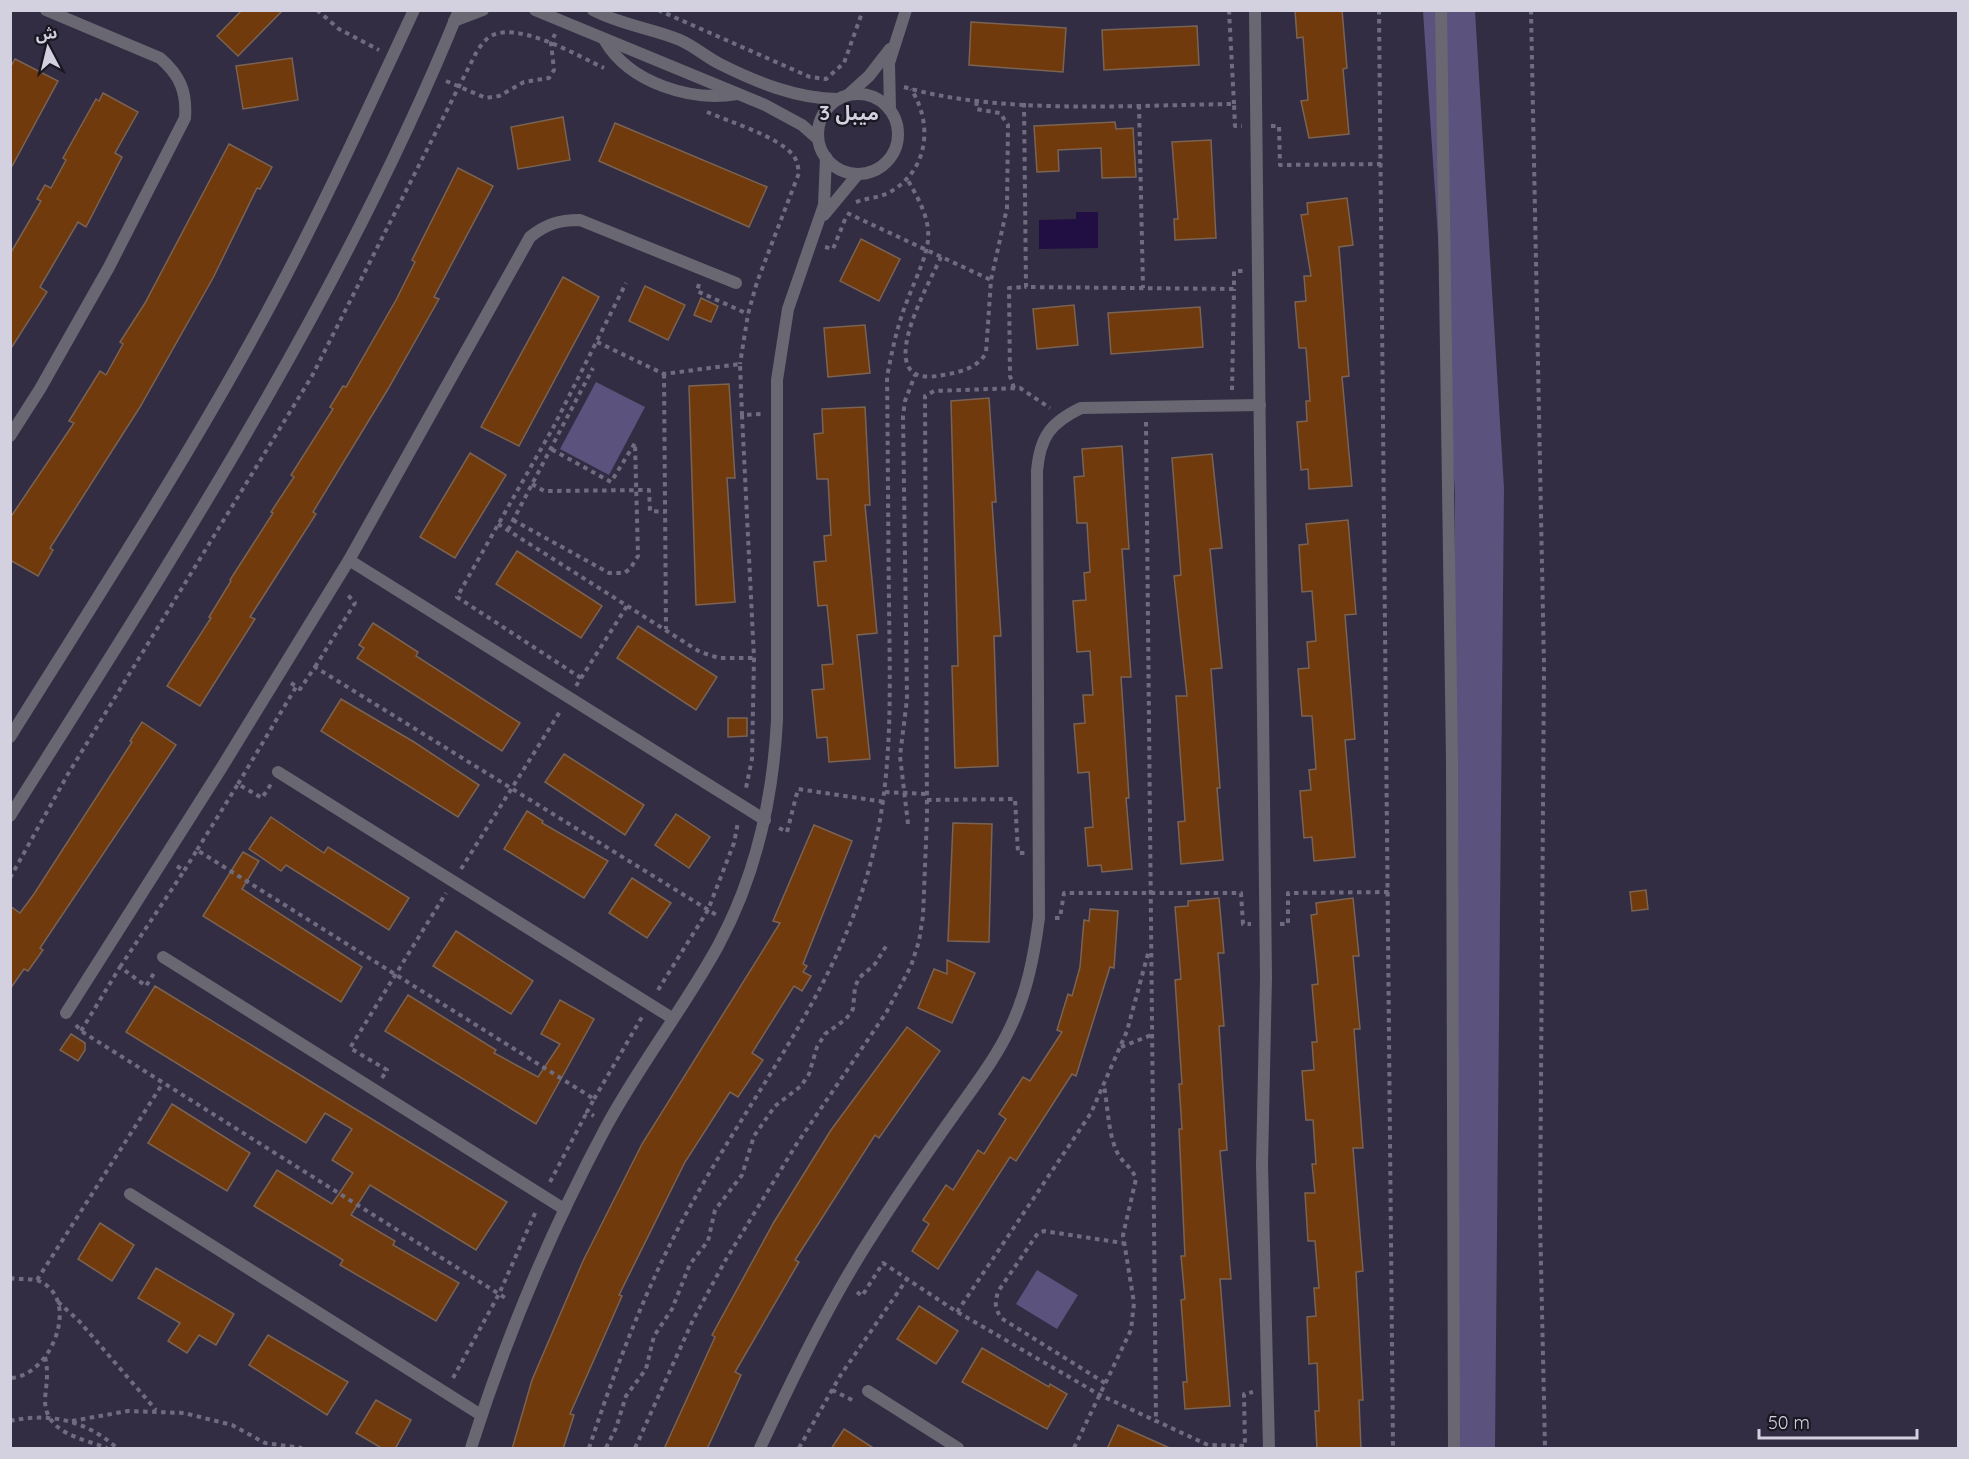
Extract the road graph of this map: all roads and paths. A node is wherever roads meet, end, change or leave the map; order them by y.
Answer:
1 (46, 10) edge
2 (414, 10) edge
3 (483, 10) edge
4 (535, 10) edge
5 (593, 10) edge
6 (658, 10) edge
7 (863, 10) edge
8 (906, 10) edge
9 (1229, 10) edge
10 (1255, 10) edge
11 (1379, 10) edge
12 (1441, 10) edge
13 (1531, 10) edge
14 (457, 16) edge
15 (605, 40) junction
16 (894, 43) junction
17 (615, 73) dead end
18 (888, 82) junction
19 (911, 88) junction
20 (738, 94) junction
21 (843, 97) junction
22 (977, 99) junction
23 (1024, 103) junction
24 (1234, 104) junction
25 (1139, 105) junction
26 (700, 110) dead end
27 (890, 110) junction
28 (1256, 126) junction
29 (818, 139) junction
30 (825, 157) junction
31 (1381, 164) junction
32 (858, 174) junction
33 (907, 179) junction
34 (847, 213) junction
35 (819, 220) junction
36 (810, 242) junction
37 (928, 250) junction
38 (941, 257) junction
39 (703, 269) junction
40 (1258, 271) junction
41 (991, 280) junction
42 (626, 283) dead end
43 (736, 283) dead end
44 (1026, 287) junction
45 (1143, 288) junction
46 (1234, 289) junction
47 (748, 314) junction
48 (597, 342) junction
49 (740, 364) junction
50 (593, 368) dead end
51 (664, 374) junction
52 (915, 375) junction
53 (1014, 388) junction
54 (1260, 405) junction
55 (1146, 406) junction
56 (1232, 406) junction
57 (776, 414) junction
58 (1062, 417) junction
59 (10, 436) edge
60 (551, 449) junction
61 (532, 484) junction
62 (637, 490) junction
63 (665, 512) junction
64 (513, 520) junction
65 (498, 524) junction
66 (508, 530) junction
67 (349, 560) junction
68 (336, 582) junction
69 (627, 606) junction
70 (666, 630) junction
71 (777, 657) junction
72 (315, 667) junction
73 (279, 675) junction
74 (581, 678) junction
75 (296, 687) junction
76 (569, 698) junction
77 (10, 737) edge
78 (278, 772) joint
79 (238, 784) junction
80 (512, 789) junction
81 (885, 792) junction
82 (905, 793) junction
83 (927, 794) junction
84 (927, 800) junction
85 (885, 802) junction
86 (10, 816) edge
87 (765, 820) junction
88 (908, 824) dead end
89 (197, 850) junction
90 (1040, 854) junction
91 (164, 858) junction
92 (184, 871) junction
93 (10, 878) edge
94 (453, 882) junction
95 (1152, 892) junction
96 (1389, 892) junction
97 (1039, 918) junction
98 (729, 923) junction
99 (1265, 924) junction
100 (888, 943) dead end
101 (1151, 944) junction
102 (163, 957) joint
103 (120, 968) junction
104 (395, 975) junction
105 (66, 1013) joint
106 (672, 1018) junction
107 (81, 1031) junction
108 (1154, 1034) junction
109 (1121, 1047) junction
110 (163, 1083) junction
111 (1104, 1086) junction
112 (374, 1089) junction
113 (587, 1112) junction
114 (607, 1125) junction
115 (130, 1194) dead end
116 (543, 1196) junction
117 (564, 1209) junction
118 (1123, 1243) junction
119 (10, 1278) edge
120 (907, 1279) junction
121 (37, 1280) junction
122 (843, 1284) junction
123 (499, 1294) junction
124 (57, 1301) junction
125 (521, 1308) junction
126 (957, 1312) junction
127 (45, 1358) junction
128 (10, 1378) edge
129 (1106, 1383) junction
130 (1269, 1390) junction
131 (868, 1391) dead end
132 (446, 1392) junction
133 (1100, 1395) junction
134 (156, 1410) junction
135 (481, 1415) junction
136 (47, 1416) junction
137 (10, 1421) edge
138 (72, 1421) junction
139 (1156, 1423) junction
140 (107, 1449) edge
141 (117, 1449) edge
142 (302, 1449) edge
143 (471, 1449) edge
144 (589, 1449) edge
145 (606, 1449) edge
146 (635, 1449) edge
147 (760, 1449) edge
148 (799, 1449) edge
149 (958, 1449) edge
150 (1074, 1449) edge
151 (1269, 1449) edge
152 (1393, 1449) edge
153 (1455, 1449) edge
154 (1545, 1449) edge

1 - 59 street
2 - 77 street
3 - 14 street
4 - 15 street
5 - 21 street
6 - 7 path
8 - 16 street
9 - 24 path
10 - 28 street
11 - 31 path
12 - 153 street
13 - 154 path
14 - 86 street
15 - 20 street
15 - 20 street
16 - 18 street
16 - 21 street
17 - 93 path
18 - 19 path
18 - 27 street
19 - 22 path
19 - 33 path
20 - 29 street
21 - 27 street
21 - 29 street
22 - 23 path
22 - 41 path
23 - 25 path
23 - 44 path
24 - 25 path
24 - 28 path
25 - 45 path
26 - 47 path
27 - 32 street
28 - 31 path
28 - 40 street
29 - 30 street
30 - 32 street
30 - 35 street
31 - 96 path
32 - 35 street
33 - 34 path
33 - 37 path
34 - 36 path
34 - 37 path
35 - 36 street
36 - 57 street
37 - 38 path
37 - 81 path
38 - 41 path
38 - 52 path
39 - 43 street
39 - 47 path
39 - 67 street
40 - 46 path
40 - 54 street
41 - 52 path
42 - 48 path
44 - 45 path
44 - 53 path
45 - 46 path
46 - 56 path
47 - 49 path
48 - 51 path
48 - 65 path
49 - 51 path
49 - 57 path
50 - 60 path
51 - 63 path
52 - 82 path
53 - 58 path
53 - 83 path
54 - 56 street
54 - 99 street
55 - 56 street
55 - 58 street
55 - 95 path
57 - 71 street
58 - 90 street
60 - 61 path
60 - 62 path
61 - 62 path
61 - 64 path
62 - 63 path
62 - 64 path
63 - 70 path
64 - 66 path
65 - 66 path
65 - 74 path
66 - 69 path
67 - 68 street
67 - 76 street
68 - 72 path
68 - 73 street
69 - 70 path
69 - 74 path
70 - 71 path
71 - 87 street
72 - 75 path
72 - 80 path
73 - 75 path
73 - 91 street
74 - 76 path
75 - 79 path
76 - 80 path
76 - 87 street
78 - 79 path
78 - 94 street
79 - 89 path
80 - 94 path
80 - 98 path
81 - 82 path
81 - 85 path
82 - 83 path
82 - 88 path
83 - 84 path
84 - 90 path
84 - 146 path
85 - 87 path
85 - 144 path
87 - 98 street
89 - 92 path
89 - 104 path
90 - 97 street
91 - 92 path
91 - 105 street
92 - 103 path
94 - 104 path
94 - 106 street
95 - 97 path
95 - 99 path
95 - 101 path
96 - 99 path
96 - 152 path
97 - 122 street
98 - 106 street
99 - 130 street
100 - 145 path
101 - 108 path
101 - 109 path
102 - 103 path
102 - 112 street
103 - 107 path
104 - 112 path
104 - 113 path
105 - 107 path
106 - 114 street
107 - 110 path
108 - 109 path
108 - 139 path
109 - 111 path
110 - 121 path
110 - 123 path
111 - 118 path
111 - 126 path
112 - 116 street
113 - 114 path
113 - 116 path
114 - 117 street
115 - 132 street
116 - 117 street
116 - 123 path
117 - 125 street
118 - 129 path
118 - 129 path
119 - 121 path
120 - 122 path
120 - 126 path
120 - 148 path
121 - 124 path
122 - 147 street
123 - 125 path
123 - 132 path
124 - 127 path
124 - 134 path
125 - 135 street
126 - 133 path
127 - 128 path
127 - 136 path
129 - 133 path
130 - 139 path
130 - 151 street
131 - 149 street
132 - 135 street
133 - 139 path
133 - 150 path
134 - 138 path
134 - 142 path
135 - 143 street
136 - 137 path
136 - 138 path
136 - 140 path
138 - 141 path

